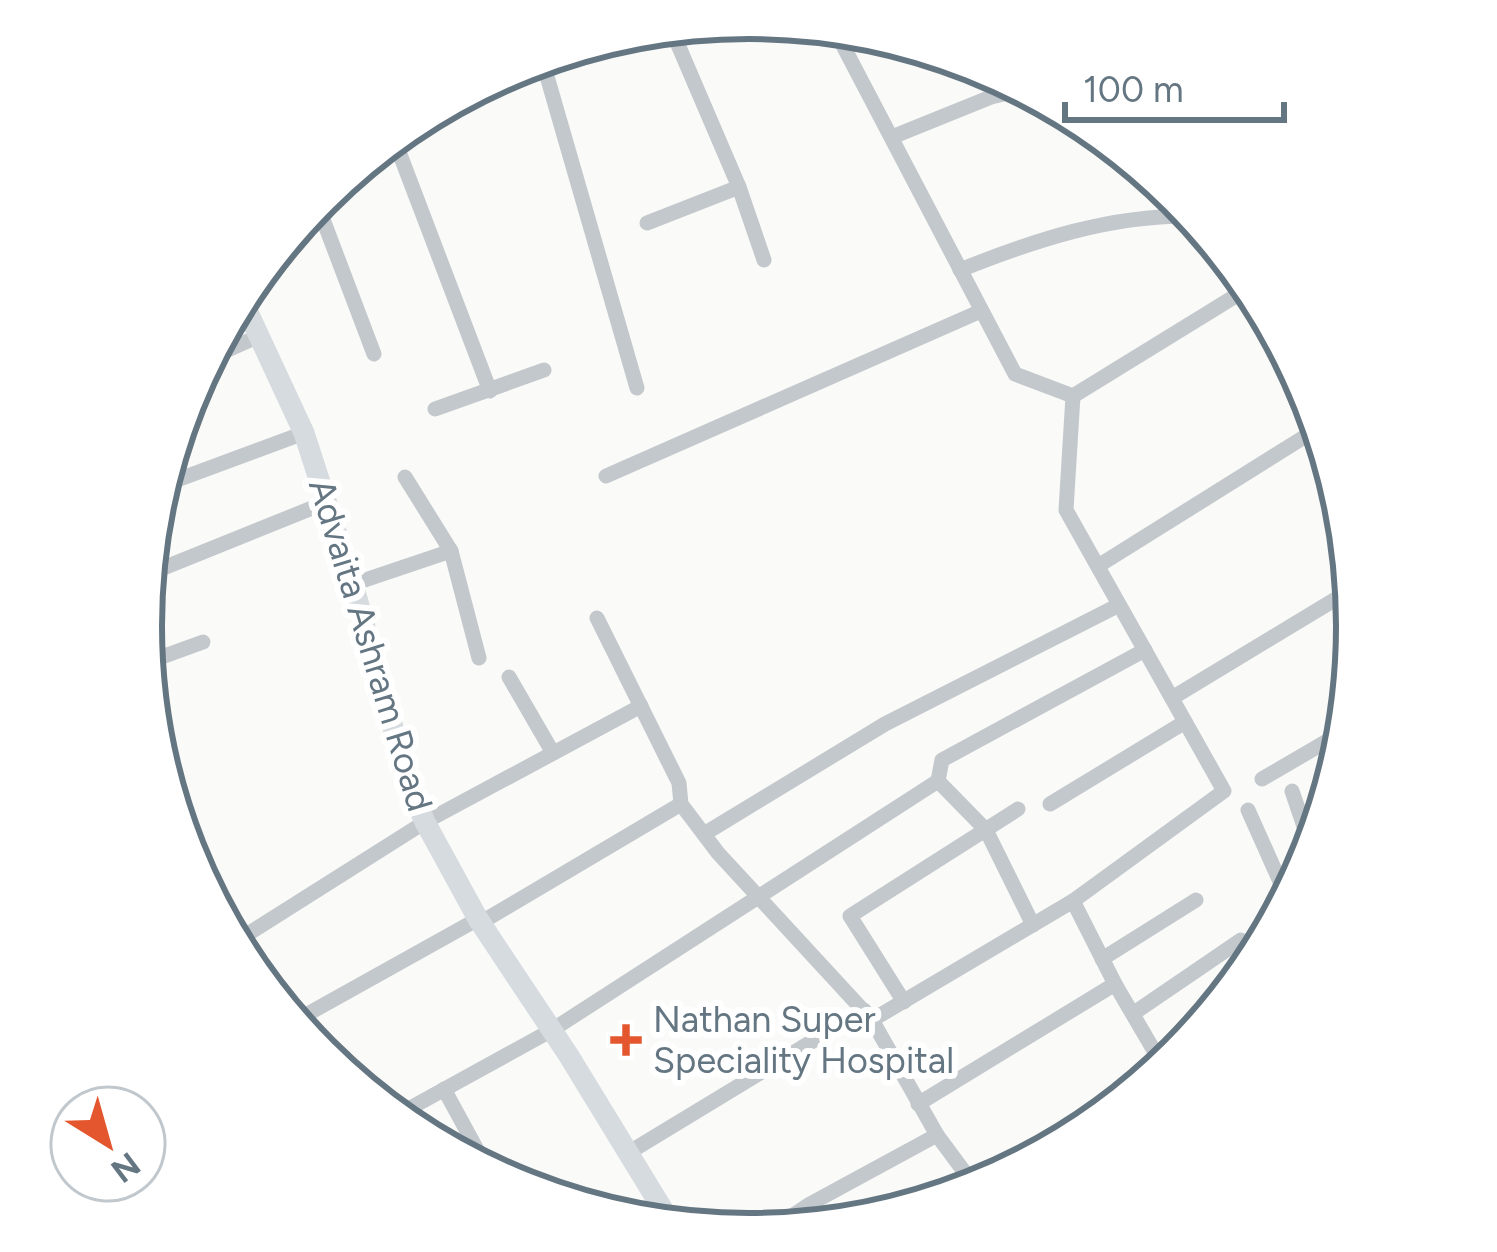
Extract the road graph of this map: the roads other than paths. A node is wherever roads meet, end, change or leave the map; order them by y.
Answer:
1 (678, 43) edge
2 (844, 47) edge
3 (547, 75) edge
4 (998, 95) edge
5 (892, 137) junction
6 (400, 154) edge
7 (739, 187) junction
8 (1168, 215) edge
9 (324, 221) edge
10 (647, 223) dead end
11 (764, 260) dead end
12 (960, 270) junction
13 (1234, 297) edge
14 (981, 311) junction
15 (250, 316) edge
16 (259, 336) junction
17 (231, 348) edge
18 (374, 354) dead end
19 (544, 370) dead end
20 (637, 388) dead end
21 (490, 391) junction
22 (1073, 396) junction
23 (435, 409) dead end
24 (304, 433) junction
25 (1304, 437) edge
26 (606, 476) dead end
27 (405, 477) dead end
28 (181, 479) edge
29 (327, 502) junction
30 (451, 551) junction
31 (1098, 566) junction
32 (165, 567) edge
33 (353, 584) junction
34 (1335, 600) edge
35 (1120, 605) junction
36 (597, 618) dead end
37 (203, 642) dead end
38 (1144, 650) junction
39 (163, 657) edge
40 (478, 658) dead end
41 (509, 677) dead end
42 (1172, 698) junction
43 (641, 706) junction
44 (1185, 722) junction
45 (1323, 743) edge
46 (554, 753) junction
47 (1262, 779) dead end
48 (938, 781) junction
49 (1292, 791) dead end
50 (681, 804) junction
51 (1050, 804) dead end
52 (1018, 809) dead end
53 (1248, 810) dead end
54 (1305, 812) edge
55 (425, 822) junction
56 (986, 830) junction
57 (704, 834) junction
58 (1279, 878) edge
59 (759, 897) junction
60 (1196, 900) dead end
61 (1073, 901) junction
62 (479, 921) junction
63 (1033, 925) junction
64 (249, 934) edge
65 (1241, 940) dead end
66 (1102, 958) junction
67 (1115, 984) junction
68 (904, 1002) junction
69 (1134, 1013) junction
70 (308, 1014) edge
71 (868, 1015) junction
72 (552, 1030) junction
73 (1154, 1050) edge
74 (444, 1089) junction
75 (918, 1104) junction
76 (412, 1107) edge
77 (937, 1135) junction
78 (474, 1144) edge
79 (628, 1153) junction
80 (965, 1171) edge
81 (661, 1206) edge
82 (804, 1210) edge

1 - 7 street
2 - 5 street
3 - 20 street
4 - 5 street
5 - 12 street
6 - 21 street
7 - 10 street
7 - 11 street
8 - 12 street
9 - 18 street
12 - 14 street
13 - 22 street
14 - 22 street
14 - 26 street
15 - 16 street, Advaita Ashram Road
16 - 17 street
16 - 24 street, Advaita Ashram Road
19 - 21 street
21 - 23 street
22 - 31 street
24 - 28 street
24 - 29 street, Advaita Ashram Road
25 - 31 street
27 - 30 street
29 - 32 street
29 - 33 street, Advaita Ashram Road
30 - 33 street
30 - 40 street
31 - 35 street
33 - 55 street, Advaita Ashram Road
34 - 42 street
35 - 38 street
35 - 57 street
36 - 43 street
37 - 39 street
38 - 42 street
38 - 48 street
41 - 46 street
42 - 44 street
43 - 46 street
43 - 50 street
44 - 51 street
44 - 61 street
45 - 47 street
46 - 55 street
48 - 56 street
48 - 59 street
49 - 54 street
50 - 57 street
50 - 62 street
52 - 56 street
53 - 58 street
55 - 62 street, Advaita Ashram Road
55 - 64 street
56 - 63 street
56 - 68 street
57 - 59 street
59 - 71 street
59 - 72 street
60 - 66 street
61 - 63 street
61 - 66 street
62 - 70 street
62 - 72 street, Advaita Ashram Road
63 - 68 street
65 - 69 street
66 - 67 street
67 - 69 street
67 - 75 street
68 - 71 street
69 - 73 street
71 - 75 street
71 - 79 street
72 - 74 street
72 - 79 street, Advaita Ashram Road
74 - 76 street
74 - 78 street
75 - 77 street
77 - 80 street
77 - 82 street
79 - 81 street, Advaita Ashram Road

